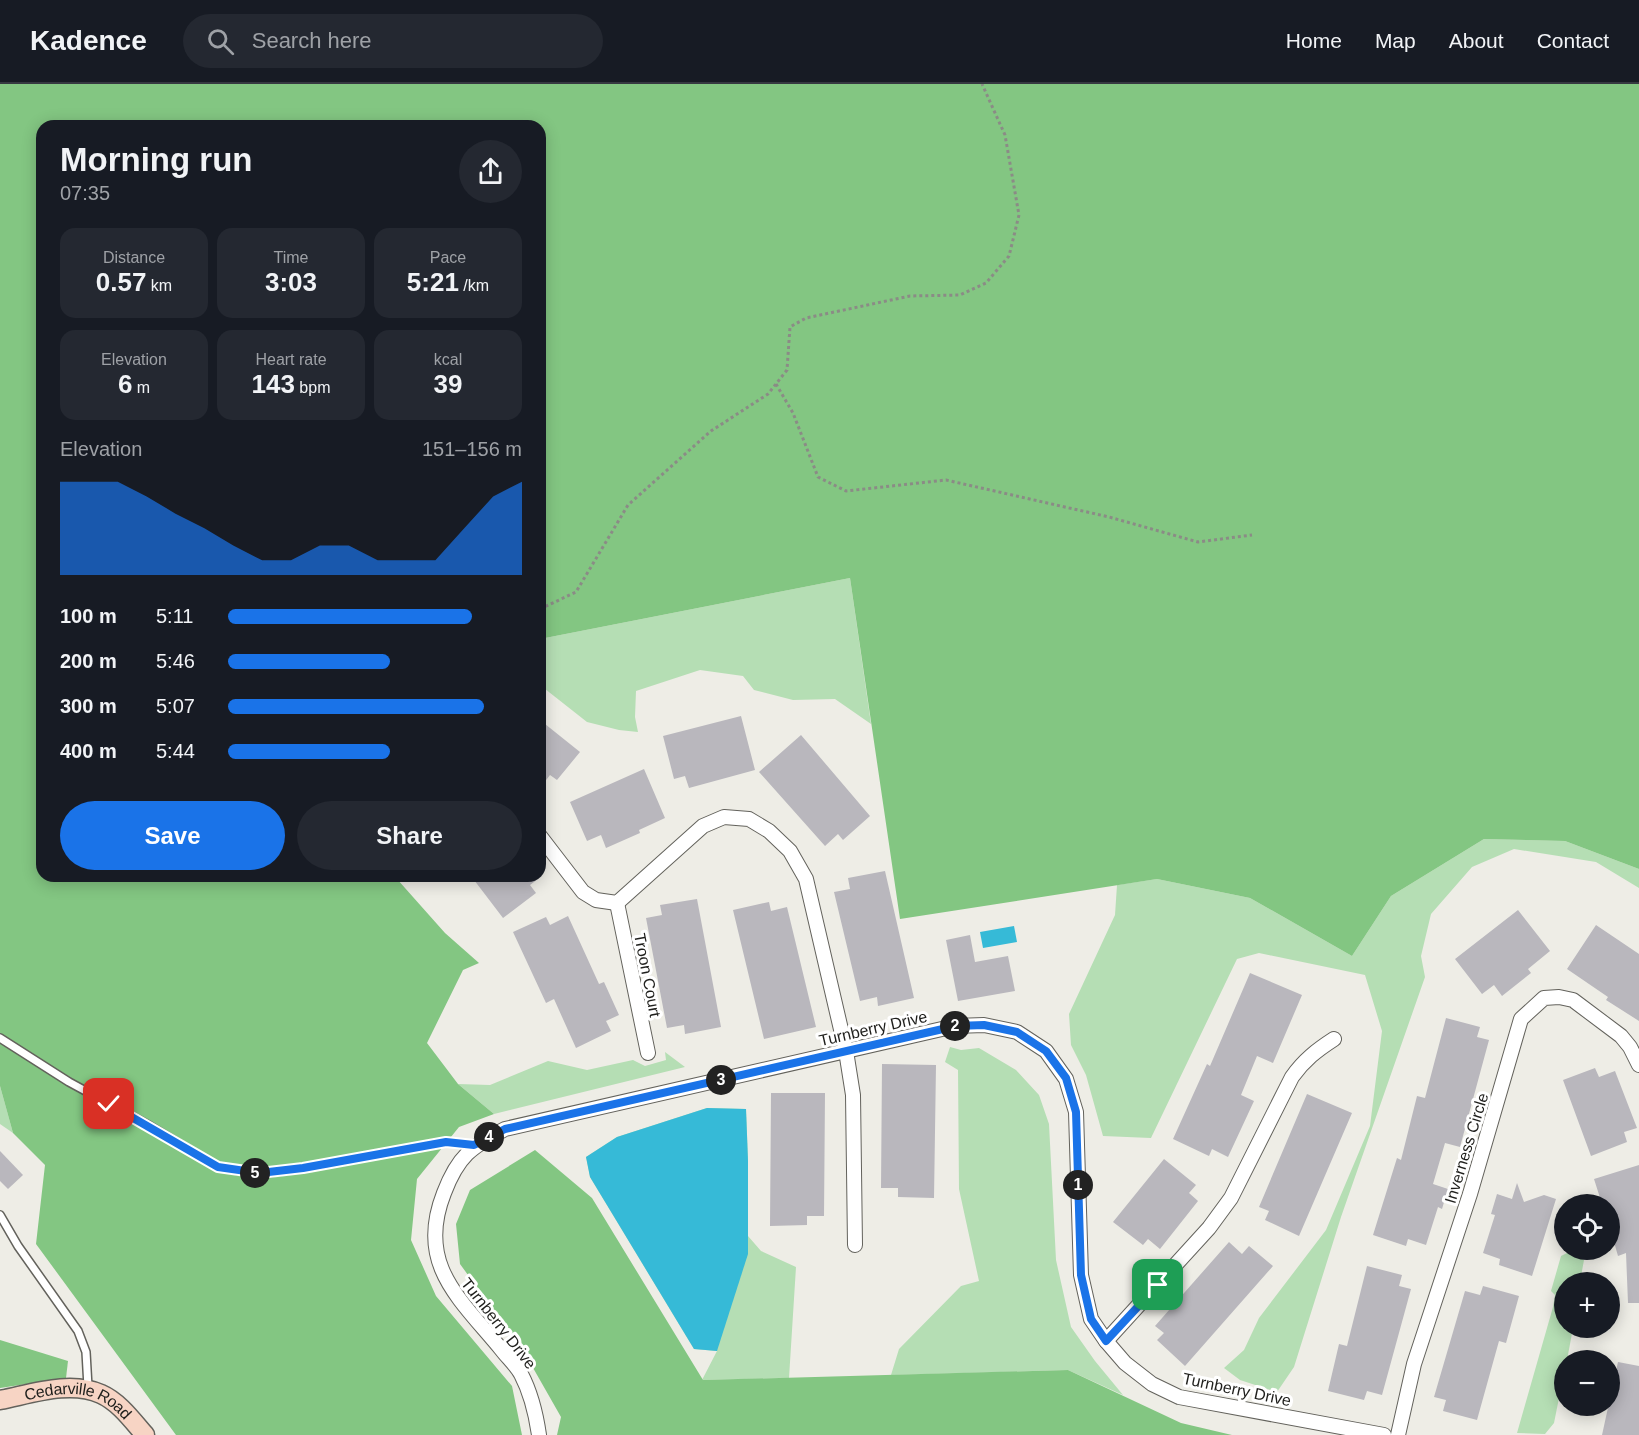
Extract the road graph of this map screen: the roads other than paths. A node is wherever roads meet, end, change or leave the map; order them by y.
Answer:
1 (546, 844) edge
2 (617, 903) junction
3 (0, 1038) edge
4 (1334, 1039) dead end
5 (846, 1051) junction
6 (648, 1053) dead end
7 (1639, 1065) edge
8 (474, 1145) junction
9 (0, 1215) edge
10 (855, 1245) dead end
11 (1106, 1341) junction
12 (88, 1390) junction
13 (0, 1400) edge
14 (145, 1435) edge
15 (539, 1435) edge
16 (1384, 1435) edge
17 (1398, 1435) edge

1 - 2 street
2 - 5 street
2 - 6 street, Troon Court
3 - 8 lane
4 - 11 street
5 - 8 street, Turnberry Drive
5 - 10 street
5 - 11 street, Turnberry Drive
7 - 17 street, Inverness Circle
8 - 15 street, Turnberry Drive
9 - 12 lane
11 - 16 street, Turnberry Drive
12 - 13 main road, Cedarville Road
12 - 14 main road, Cedarville Road

